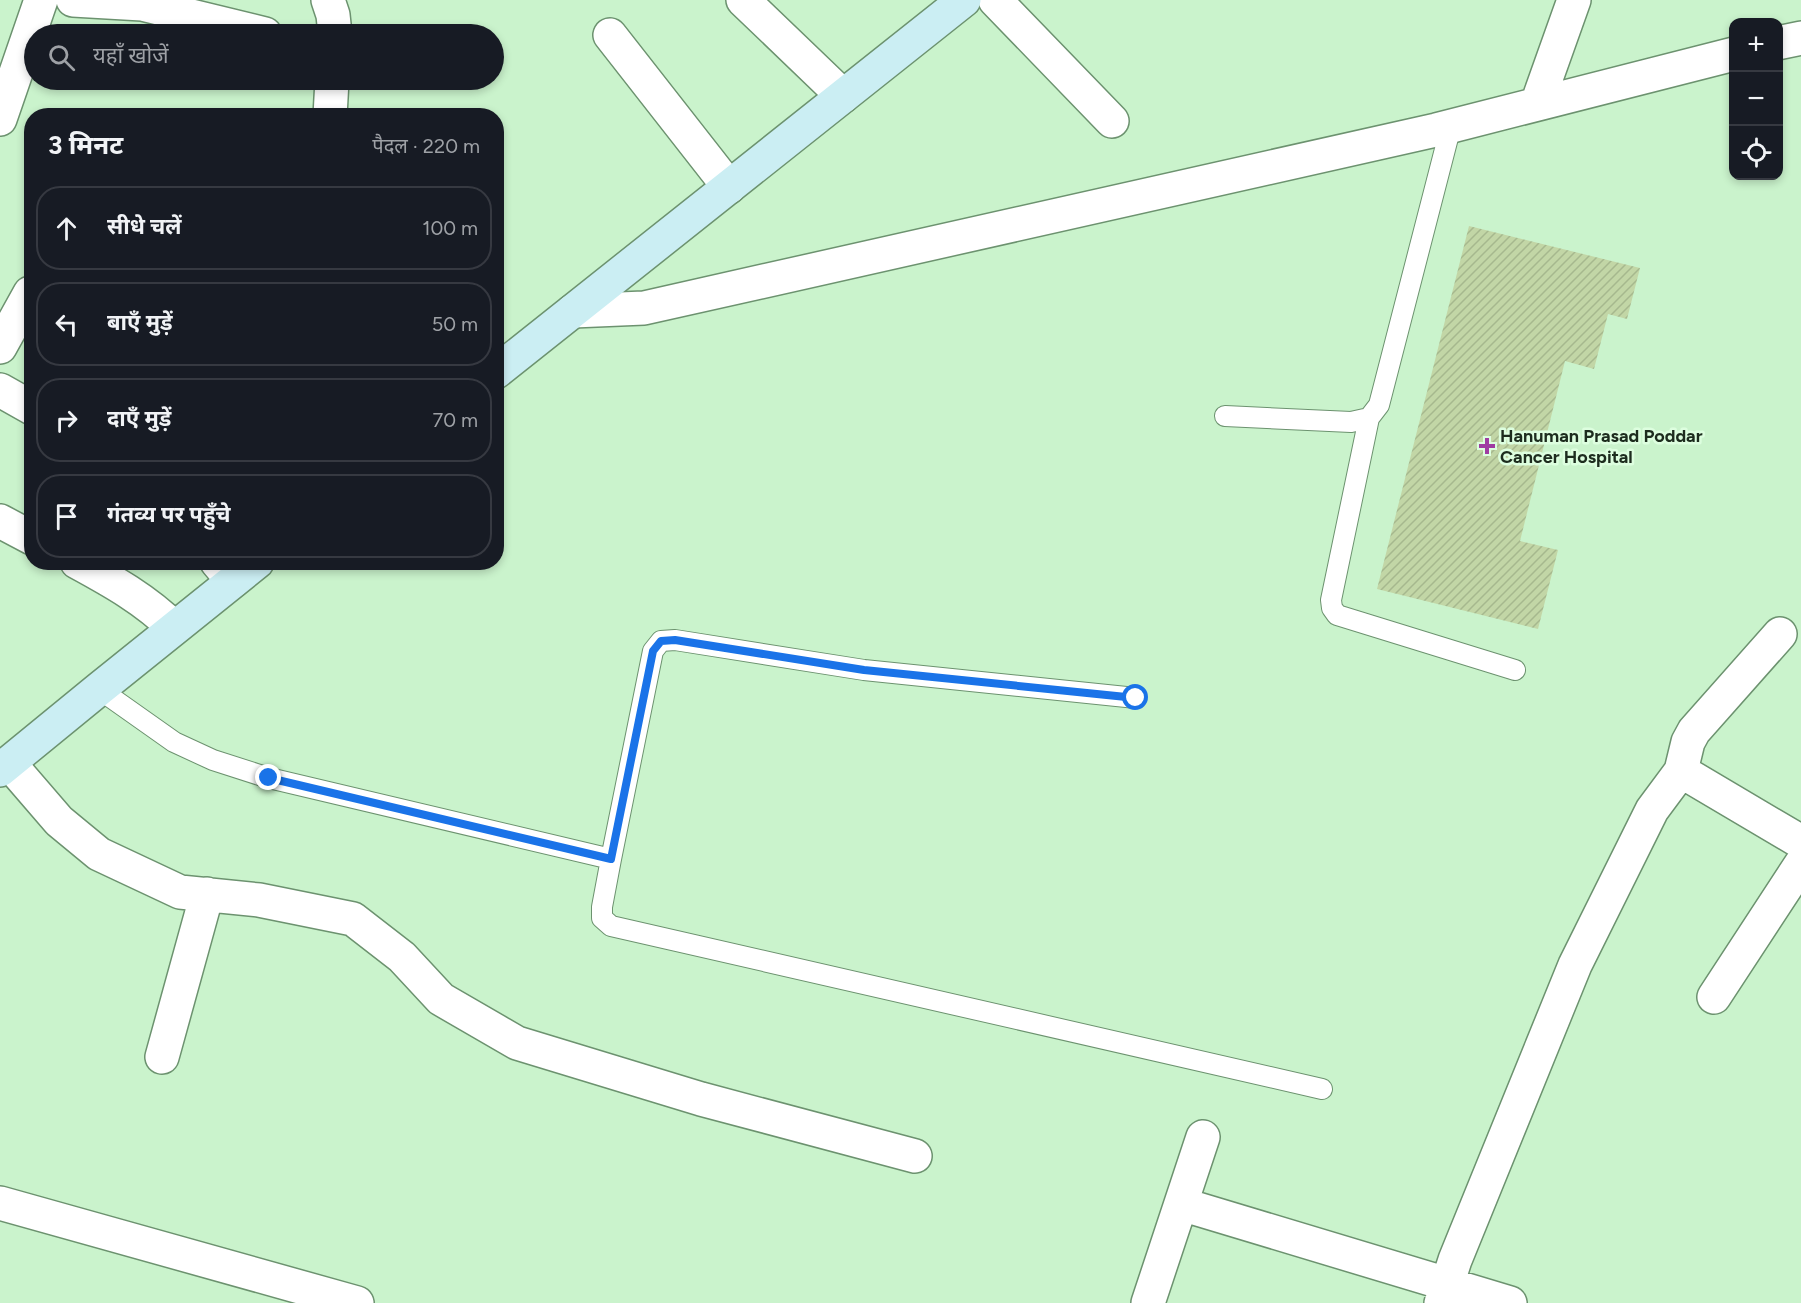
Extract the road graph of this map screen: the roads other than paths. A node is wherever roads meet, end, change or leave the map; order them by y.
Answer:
1 (40, 0) edge
2 (73, 0) edge
3 (328, 0) edge
4 (743, 0) edge
5 (964, 0) edge
6 (995, 0) edge
7 (1574, 0) edge
8 (32, 24) edge
9 (225, 24) edge
10 (334, 24) edge
11 (610, 35) dead end
12 (1801, 38) edge
13 (1783, 42) edge
14 (24, 48) edge
15 (1729, 55) edge
16 (331, 90) edge
17 (843, 96) junction
18 (1537, 104) junction
19 (330, 108) edge
20 (0, 119) edge
21 (1112, 122) dead end
22 (1451, 126) junction
23 (729, 187) junction
24 (24, 303) edge
25 (573, 310) junction
26 (0, 347) edge
27 (504, 366) edge
28 (0, 390) edge
29 (24, 404) edge
30 (1225, 416) dead end
31 (1369, 418) junction
32 (0, 521) edge
33 (24, 534) edge
34 (91, 570) edge
35 (235, 570) edge
36 (174, 628) junction
37 (1780, 634) dead end
38 (1515, 670) dead end
39 (99, 689) junction
40 (1136, 698) dead end
41 (5, 766) edge
42 (1681, 771) junction
43 (1801, 842) edge
44 (611, 859) junction
45 (1801, 864) edge
46 (207, 894) junction
47 (1714, 997) dead end
48 (162, 1057) dead end
49 (1322, 1089) dead end
50 (1203, 1137) dead end
51 (915, 1156) dead end
52 (0, 1203) edge
53 (1181, 1204) junction
54 (1444, 1294) edge
55 (357, 1303) edge
56 (1148, 1303) edge
57 (1510, 1303) edge

1 - 8 street
2 - 9 street
3 - 10 street
4 - 17 street
5 - 17 main road
6 - 21 street
7 - 18 street
11 - 23 street
12 - 13 street
14 - 20 street
15 - 18 street
16 - 19 street
17 - 23 main road
18 - 22 street
22 - 25 street
22 - 31 lane
23 - 25 main road
24 - 26 street
25 - 27 main road
28 - 29 street
30 - 31 lane
31 - 38 lane
32 - 33 street
34 - 36 street
35 - 36 main road
36 - 39 main road
37 - 42 street
39 - 41 main road
39 - 44 lane
40 - 44 lane
41 - 46 street
42 - 43 street
42 - 54 street
44 - 49 lane
45 - 47 street
46 - 48 street
46 - 51 street
50 - 53 street
52 - 55 street
53 - 54 street
53 - 56 street
54 - 57 street

